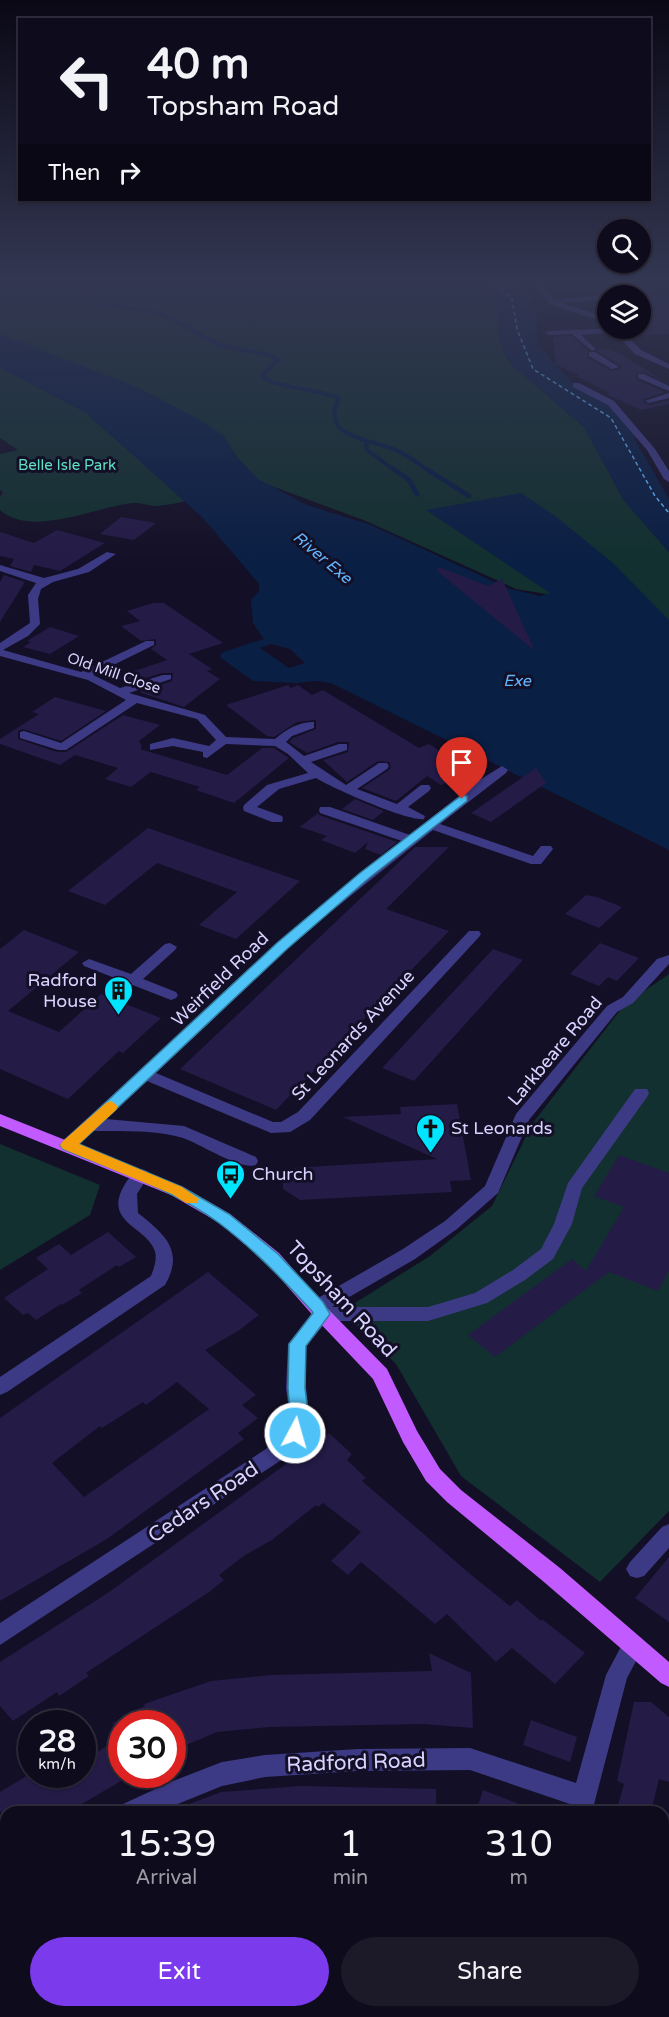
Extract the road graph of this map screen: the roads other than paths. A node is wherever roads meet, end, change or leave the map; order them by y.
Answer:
1 (641, 376) dead end
2 (576, 385) dead end
3 (669, 389) edge
4 (669, 395) edge
5 (649, 401) dead end
6 (669, 479) edge
7 (111, 554) dead end
8 (0, 568) edge
9 (45, 582) junction
10 (150, 643) dead end
11 (0, 651) edge
12 (83, 675) junction
13 (167, 677) dead end
14 (121, 692) junction
15 (136, 699) junction
16 (310, 724) dead end
17 (24, 735) dead end
18 (223, 740) junction
19 (278, 743) junction
20 (154, 747) dead end
21 (343, 747) dead end
22 (302, 761) junction
23 (383, 766) dead end
24 (501, 770) dead end
25 (317, 773) junction
26 (425, 788) dead end
27 (348, 789) junction
28 (398, 809) junction
29 (325, 810) dead end
30 (277, 819) dead end
31 (425, 820) junction
32 (412, 840) junction
33 (546, 849) dead end
34 (474, 934) dead end
35 (170, 947) dead end
36 (669, 959) edge
37 (89, 963) dead end
38 (133, 980) junction
39 (171, 995) dead end
40 (146, 1075) junction
41 (641, 1093) dead end
42 (0, 1120) edge
43 (90, 1125) junction
44 (68, 1145) junction
45 (250, 1161) dead end
46 (141, 1175) junction
47 (320, 1310) junction
48 (0, 1387) edge
49 (669, 1533) edge
50 (637, 1569) dead end
51 (0, 1635) edge
52 (633, 1646) junction
53 (669, 1676) edge
54 (581, 1804) edge
55 (144, 1806) edge

1 - 3 street
2 - 6 street
4 - 5 street
7 - 9 street
8 - 9 street
9 - 11 street
10 - 12 street
11 - 12 street, Old Mill Close
12 - 14 street, Old Mill Close
13 - 14 street
14 - 15 street, Old Mill Close
15 - 17 street
15 - 18 street, Old Mill Close
16 - 19 street
18 - 19 street
18 - 20 street
19 - 22 street
21 - 22 street
22 - 25 street
23 - 27 street
24 - 31 street, Weirfield Road
25 - 27 street
25 - 30 street
26 - 28 street
27 - 28 street
28 - 31 street
29 - 32 street
31 - 32 street, Weirfield Road
31 - 33 street
32 - 40 street, Weirfield Road
34 - 40 street, St Leonards Avenue
35 - 38 street
36 - 47 street, Larkbeare Road
37 - 38 street
38 - 39 street
40 - 43 street, Weirfield Road
41 - 47 street
42 - 44 main road, Topsham Road
43 - 44 street, Weirfield Road
43 - 45 street
44 - 46 main road, Topsham Road
46 - 47 main road, Topsham Road
46 - 48 street
47 - 51 street, Cedars Road
47 - 52 main road, Topsham Road
49 - 50 street
52 - 53 main road, Topsham Road
52 - 54 street
54 - 55 street, Radford Road

